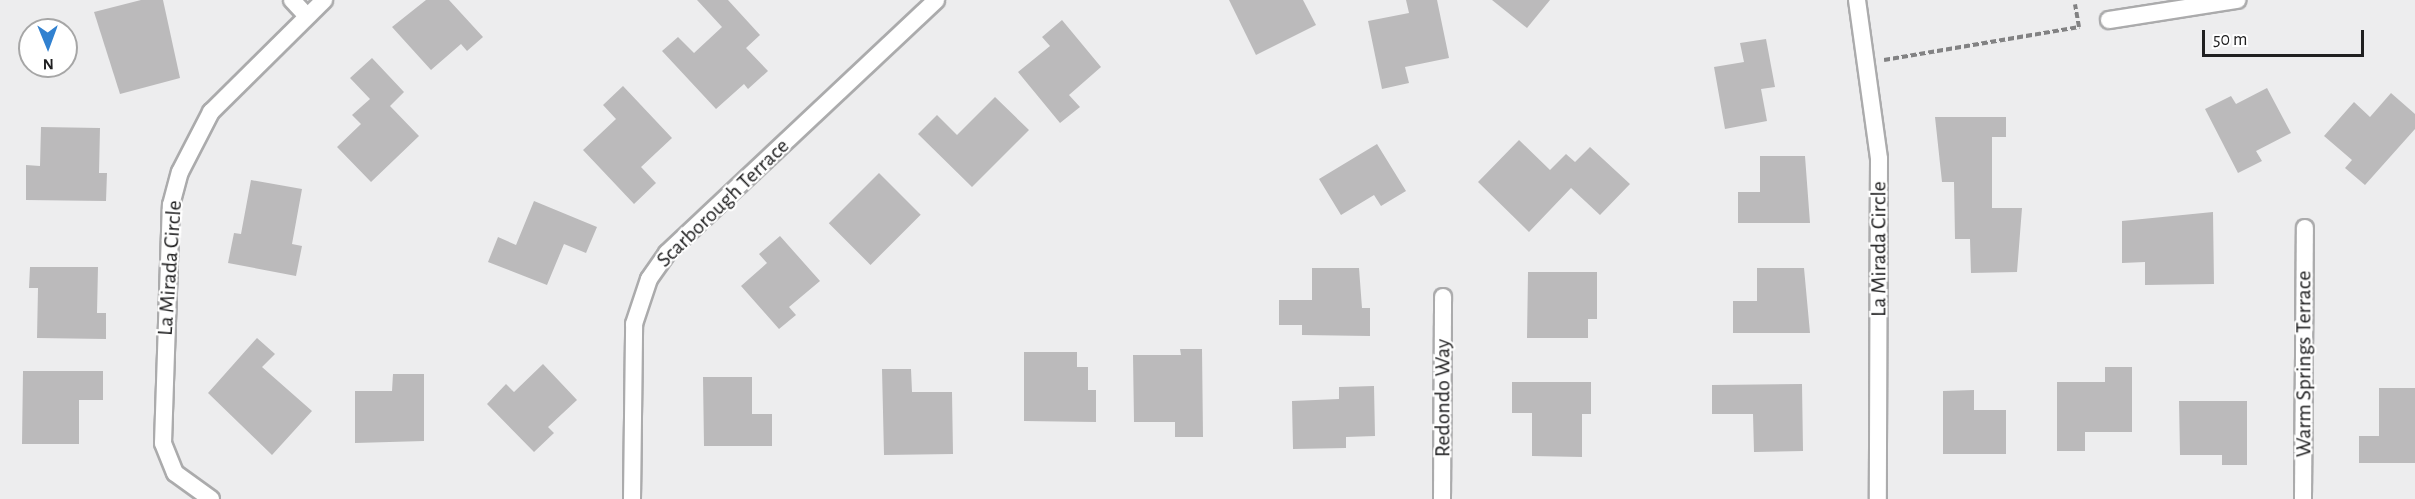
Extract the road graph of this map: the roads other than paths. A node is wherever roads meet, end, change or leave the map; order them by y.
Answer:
1 (292, 0) edge
2 (324, 0) edge
3 (936, 0) edge
4 (1857, 0) edge
5 (2237, 0) edge
6 (307, 16) junction
7 (2109, 20) dead end
8 (2305, 228) dead end
9 (1443, 297) dead end
10 (211, 499) edge
11 (632, 499) edge
12 (1442, 499) edge
13 (1878, 499) edge
14 (2303, 499) edge

1 - 6 street
2 - 6 street, La Mirada Circle
3 - 11 street, Scarborough Terrace
4 - 13 street, La Mirada Circle
5 - 7 street
6 - 10 street, La Mirada Circle
8 - 14 street, Warm Springs Terrace
9 - 12 street, Redondo Way

